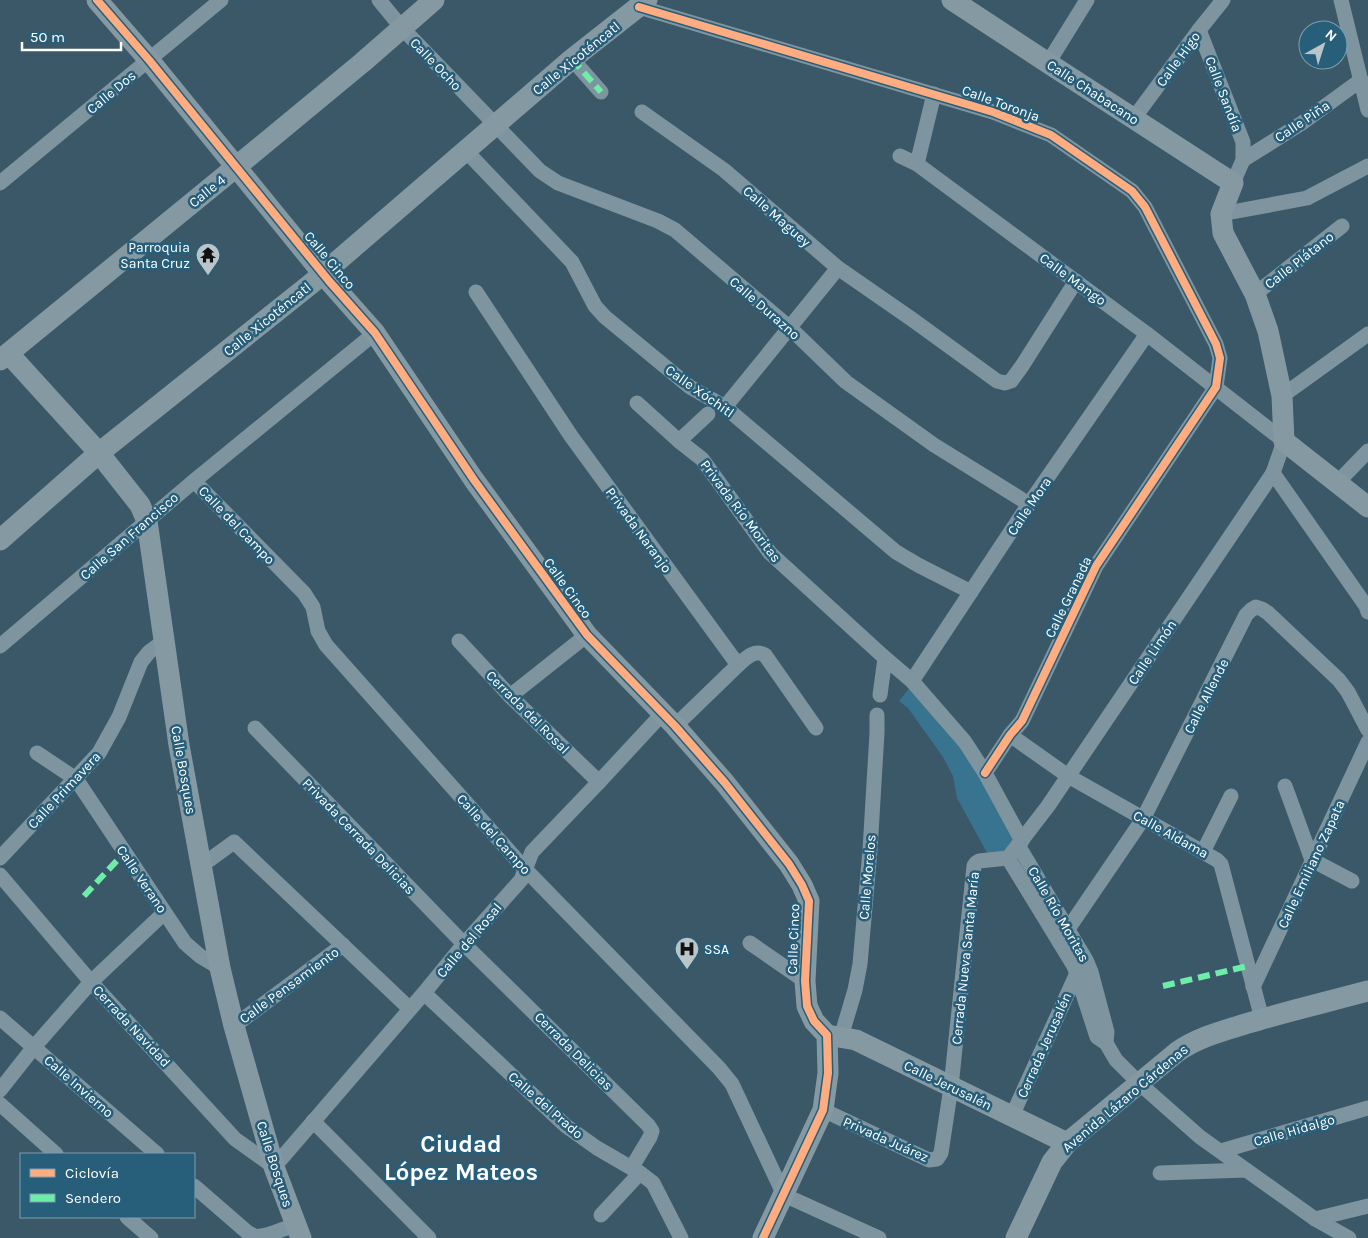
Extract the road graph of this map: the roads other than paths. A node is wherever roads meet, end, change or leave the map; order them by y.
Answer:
1 (96, 0) edge
2 (221, 0) edge
3 (379, 0) edge
4 (434, 0) edge
5 (1086, 0) edge
6 (1223, 0) edge
7 (1341, 0) edge
8 (962, 3) edge
9 (643, 4) edge
10 (402, 28) junction
11 (1199, 30) junction
12 (572, 59) junction
13 (149, 60) junction
14 (1048, 63) junction
15 (1361, 80) junction
16 (601, 92) dead end
17 (934, 94) junction
18 (1368, 110) edge
19 (642, 112) dead end
20 (1134, 118) junction
21 (495, 126) junction
22 (466, 150) junction
23 (900, 156) dead end
24 (1243, 160) junction
25 (917, 164) junction
26 (1368, 166) edge
27 (236, 167) junction
28 (0, 183) edge
29 (1234, 183) junction
30 (1221, 214) junction
31 (1342, 226) dead end
32 (838, 268) junction
33 (323, 273) junction
34 (1076, 281) junction
35 (476, 292) dead end
36 (1255, 294) junction
37 (790, 328) junction
38 (375, 333) junction
39 (1147, 334) junction
40 (1368, 334) edge
41 (3, 352) edge
42 (1216, 387) junction
43 (1282, 396) junction
44 (637, 403) dead end
45 (725, 407) junction
46 (708, 414) dead end
47 (679, 441) junction
48 (1284, 441) junction
49 (1368, 451) edge
50 (99, 453) junction
51 (1273, 473) junction
52 (194, 480) junction
53 (1337, 483) junction
54 (1029, 504) junction
55 (1368, 507) edge
56 (147, 521) junction
57 (0, 540) edge
58 (971, 592) junction
59 (1368, 612) edge
60 (587, 635) junction
61 (459, 640) dead end
62 (164, 642) junction
63 (0, 646) edge
64 (886, 658) junction
65 (738, 665) junction
66 (912, 681) junction
67 (880, 694) dead end
68 (510, 696) junction
69 (877, 715) dead end
70 (669, 720) junction
71 (255, 728) dead end
72 (816, 728) dead end
73 (1368, 730) edge
74 (1010, 735) junction
75 (1368, 742) edge
76 (37, 753) dead end
77 (985, 773) junction
78 (1068, 776) junction
79 (76, 779) junction
80 (599, 782) junction
81 (1285, 786) dead end
82 (1231, 796) dead end
83 (1143, 819) junction
84 (1020, 843) junction
85 (1203, 852) junction
86 (0, 858) edge
87 (1008, 858) junction
88 (1312, 860) junction
89 (201, 866) junction
90 (525, 868) junction
91 (0, 875) edge
92 (1352, 881) dead end
93 (164, 913) junction
94 (1068, 929) junction
95 (750, 943) dead end
96 (464, 944) junction
97 (343, 945) junction
98 (220, 968) junction
99 (1083, 970) junction
100 (805, 981) junction
101 (92, 982) junction
102 (1253, 987) junction
103 (1368, 991) edge
104 (424, 993) junction
105 (410, 1010) junction
106 (0, 1018) edge
107 (1262, 1019) junction
108 (234, 1026) junction
109 (834, 1036) junction
110 (34, 1047) junction
111 (1140, 1084) junction
112 (950, 1087) junction
113 (0, 1090) edge
114 (0, 1104) edge
115 (1368, 1108) edge
116 (823, 1110) junction
117 (1012, 1116) junction
118 (313, 1122) junction
119 (1067, 1143) junction
120 (1221, 1151) junction
121 (55, 1153) edge
122 (156, 1153) edge
123 (274, 1167) junction
124 (636, 1170) junction
125 (1246, 1170) junction
126 (1160, 1173) dead end
127 (195, 1187) edge
128 (784, 1194) junction
129 (1368, 1206) edge
130 (601, 1215) dead end
131 (128, 1218) edge
132 (1315, 1219) junction
133 (298, 1231) edge
134 (151, 1238) edge
135 (429, 1238) edge
136 (681, 1238) edge
137 (763, 1238) edge
138 (879, 1238) edge
139 (1016, 1238) edge
140 (1349, 1238) edge

1 - 13 street, Calle Cinco
2 - 13 street, Calle Dos
3 - 10 street, Calle Ocho
4 - 10 street, Calle 4
5 - 14 street
6 - 11 street, Calle Higo
7 - 15 street
8 - 14 street, Calle Chabacano
9 - 12 street, Calle Xicoténcatl
9 - 17 street, Calle Toronja
10 - 21 street, Calle Ocho
10 - 27 street, Calle 4
11 - 20 street, Calle Higo
11 - 24 street, Calle Sandía
12 - 16 street
12 - 21 street, Calle Xicoténcatl
13 - 27 street, Calle Cinco
13 - 28 street, Calle Dos
14 - 20 street, Calle Chabacano
15 - 18 street
15 - 24 street, Calle Piña
17 - 25 street
17 - 42 street, Calle Toronja
19 - 32 street, Calle Maguey
20 - 29 street, Calle Chabacano
21 - 22 street, Calle Xicoténcatl
21 - 37 street, Calle Durazno
22 - 33 street, Calle Xicoténcatl
22 - 45 street, Calle Xóchitl
23 - 25 street, Calle Mango
24 - 29 street
25 - 34 street, Calle Mango
26 - 30 street
27 - 33 street, Calle Cinco
27 - 41 street, Calle 4
29 - 30 street
30 - 36 street
31 - 36 street, Calle Plátano
32 - 34 street, Calle Maguey
32 - 37 street
33 - 38 street, Calle Cinco
33 - 50 street, Calle Xicoténcatl
34 - 39 street, Calle Mango
35 - 65 street, Privada Naranjo
36 - 43 street
37 - 45 street
37 - 54 street, Calle Durazno
38 - 52 street, Calle San Francisco
38 - 60 street, Calle Cinco
39 - 42 street, Calle Mango
39 - 54 street, Calle Mora
40 - 43 street
41 - 50 street, Calle Bosques
42 - 48 street, Calle Mango
42 - 74 street, Calle Granada
43 - 48 street
44 - 47 street, Privada Río Moritas
45 - 58 street, Calle Xóchitl
46 - 47 street
47 - 64 street, Privada Río Moritas
48 - 51 street, Calle Limón
48 - 53 street
49 - 53 street
50 - 56 street, Calle Bosques
50 - 57 street, Calle Xicoténcatl
51 - 59 street
51 - 78 street, Calle Limón
52 - 56 street, Calle San Francisco
52 - 90 street, Calle del Campo
53 - 55 street
54 - 58 street, Calle Mora
56 - 62 street, Calle Bosques
56 - 63 street, Calle San Francisco
58 - 66 street, Calle Mora
60 - 68 street
60 - 70 street, Calle Cinco
61 - 68 street, Cerrada del Rosal
62 - 79 street, Calle Primavera
62 - 89 street, Calle Bosques
64 - 66 street, Privada Río Moritas
64 - 67 street
65 - 70 street, Calle del Rosal
65 - 72 street
66 - 77 street, Calle Río Moritas
68 - 80 street, Cerrada del Rosal
69 - 109 street, Calle Morelos
70 - 80 street, Calle del Rosal
70 - 100 street, Calle Cinco
71 - 96 street, Privada Cerrada Delicias
73 - 83 street, Calle Allende
74 - 77 street, Calle Granada
74 - 78 street, Calle Aldama
75 - 88 street, Calle Emiliano Zapata
76 - 79 street
77 - 84 street, Calle Río Moritas
78 - 83 street, Calle Aldama
78 - 84 street, Calle Limón
79 - 86 street, Calle Primavera
79 - 93 street, Calle Verano
80 - 90 street, Calle del Rosal
81 - 88 street
82 - 85 street
83 - 85 street, Calle Aldama
83 - 94 street, Calle Allende
84 - 87 street, Calle Limón
84 - 94 street, Calle Río Moritas
85 - 102 street, Calle Aldama
87 - 99 street, Calle Río Moritas
87 - 112 street, Cerrada Nueva Santa María
88 - 92 street
88 - 102 street, Calle Emiliano Zapata
89 - 97 street
89 - 98 street, Calle Bosques
90 - 96 street, Calle del Rosal
90 - 128 street, Calle del Campo
91 - 101 street, Cerrada Navidad
93 - 98 street, Calle Verano
93 - 101 street
94 - 99 street, Calle Río Moritas
95 - 100 street
96 - 104 street, Calle del Rosal
96 - 124 street, Cerrada Delicias
97 - 105 street
97 - 108 street, Calle Pensamiento
98 - 108 street, Calle Bosques
99 - 111 street, Calle Río Moritas
99 - 117 street, Cerrada Jerusalén
100 - 109 street, Calle Cinco
101 - 110 street
101 - 123 street, Cerrada Navidad
102 - 107 street, Calle Aldama
103 - 107 street, Avenida Lázaro Cárdenas
104 - 105 street, Calle del Rosal
104 - 124 street, Calle del Prado
105 - 118 street, Calle del Rosal
106 - 110 street, Calle Invierno
107 - 111 street, Avenida Lázaro Cárdenas
108 - 123 street, Calle Bosques
109 - 112 street, Calle Jerusalén
109 - 116 street
110 - 113 street
110 - 122 street, Calle Invierno
111 - 119 street, Avenida Lázaro Cárdenas
111 - 120 street, Calle Río Moritas
112 - 116 street, Privada Juárez
112 - 117 street, Calle Jerusalén
114 - 121 street
115 - 120 street, Calle Hidalgo
116 - 128 street
117 - 119 street, Calle Jerusalén
118 - 123 street, Calle del Rosal
118 - 135 street
119 - 139 street, Avenida Lázaro Cárdenas
120 - 125 street, Calle Río Moritas
123 - 133 street, Calle Bosques
124 - 130 street, Cerrada Delicias
124 - 136 street, Calle del Prado
125 - 126 street
125 - 132 street, Calle Río Moritas
127 - 133 street
128 - 137 street
128 - 138 street
129 - 132 street
131 - 134 street
132 - 140 street, Calle Río Moritas

